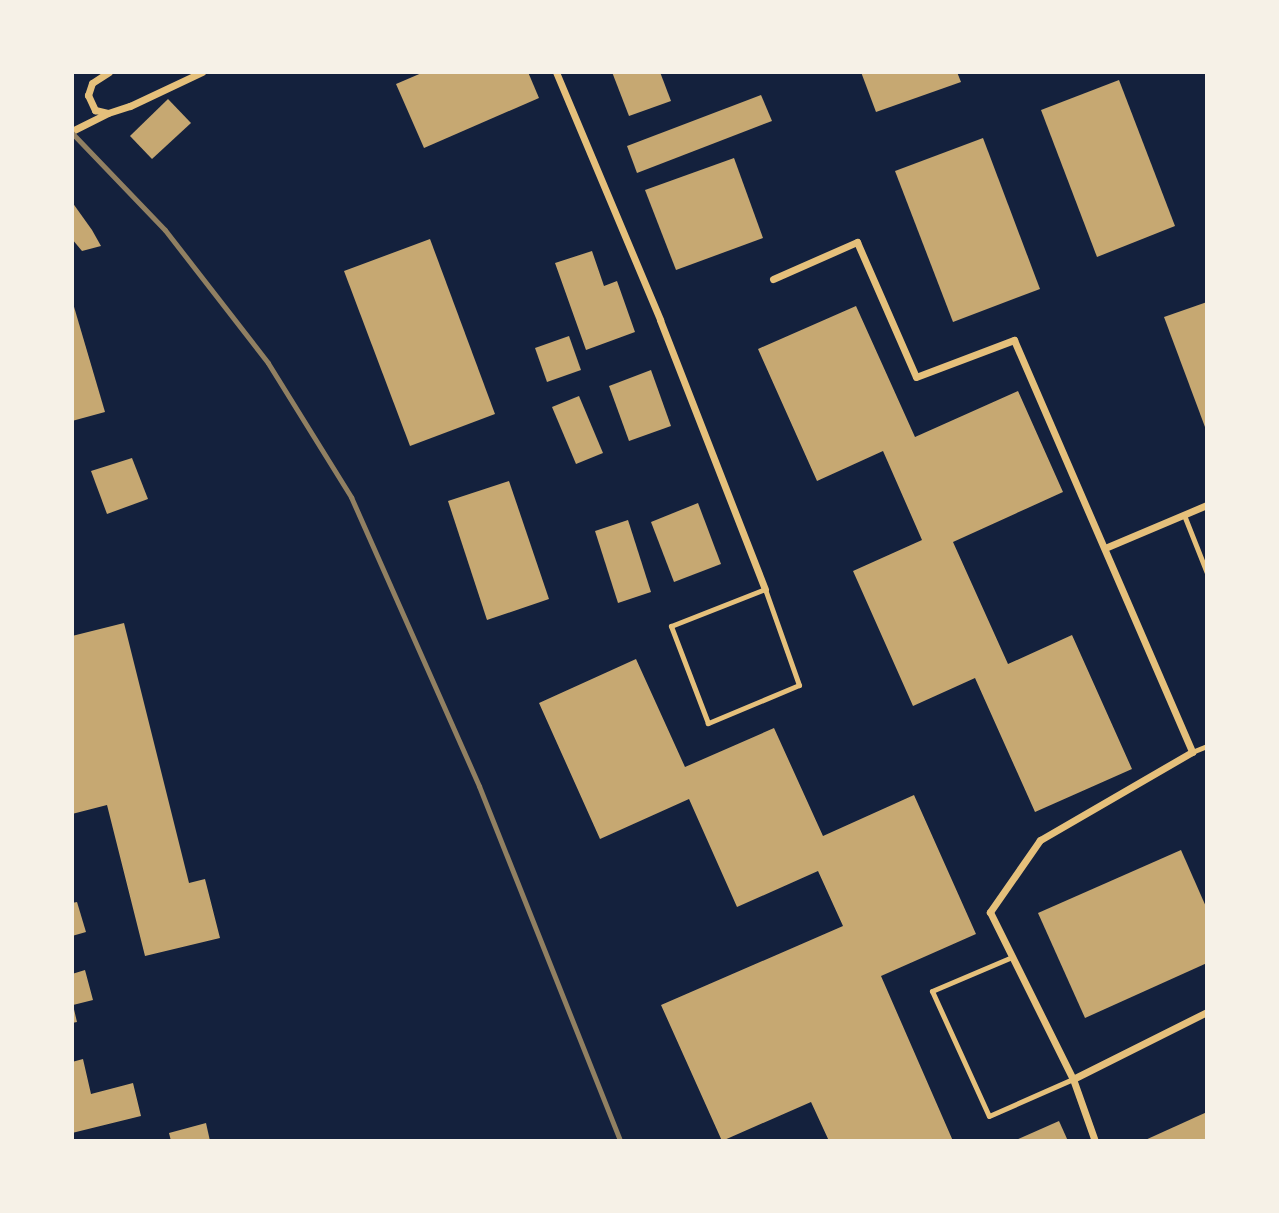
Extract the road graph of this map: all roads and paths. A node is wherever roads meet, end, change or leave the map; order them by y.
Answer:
1 (109, 72) edge
2 (202, 72) edge
3 (556, 72) edge
4 (108, 113) junction
5 (72, 131) edge
6 (773, 279) dead end
7 (1207, 505) edge
8 (1185, 515) junction
9 (1105, 548) junction
10 (1207, 573) edge
11 (765, 589) junction
12 (1207, 746) edge
13 (1192, 752) junction
14 (1012, 957) junction
15 (1207, 1012) edge
16 (1073, 1079) junction
17 (1095, 1141) edge

1 - 4 street
2 - 4 street
3 - 11 street
4 - 5 street
6 - 9 street
7 - 8 street
8 - 9 street
8 - 10 lane
9 - 13 street
11 - 11 lane
12 - 13 lane
13 - 14 street
14 - 16 street
14 - 16 lane
15 - 16 street
16 - 17 street

